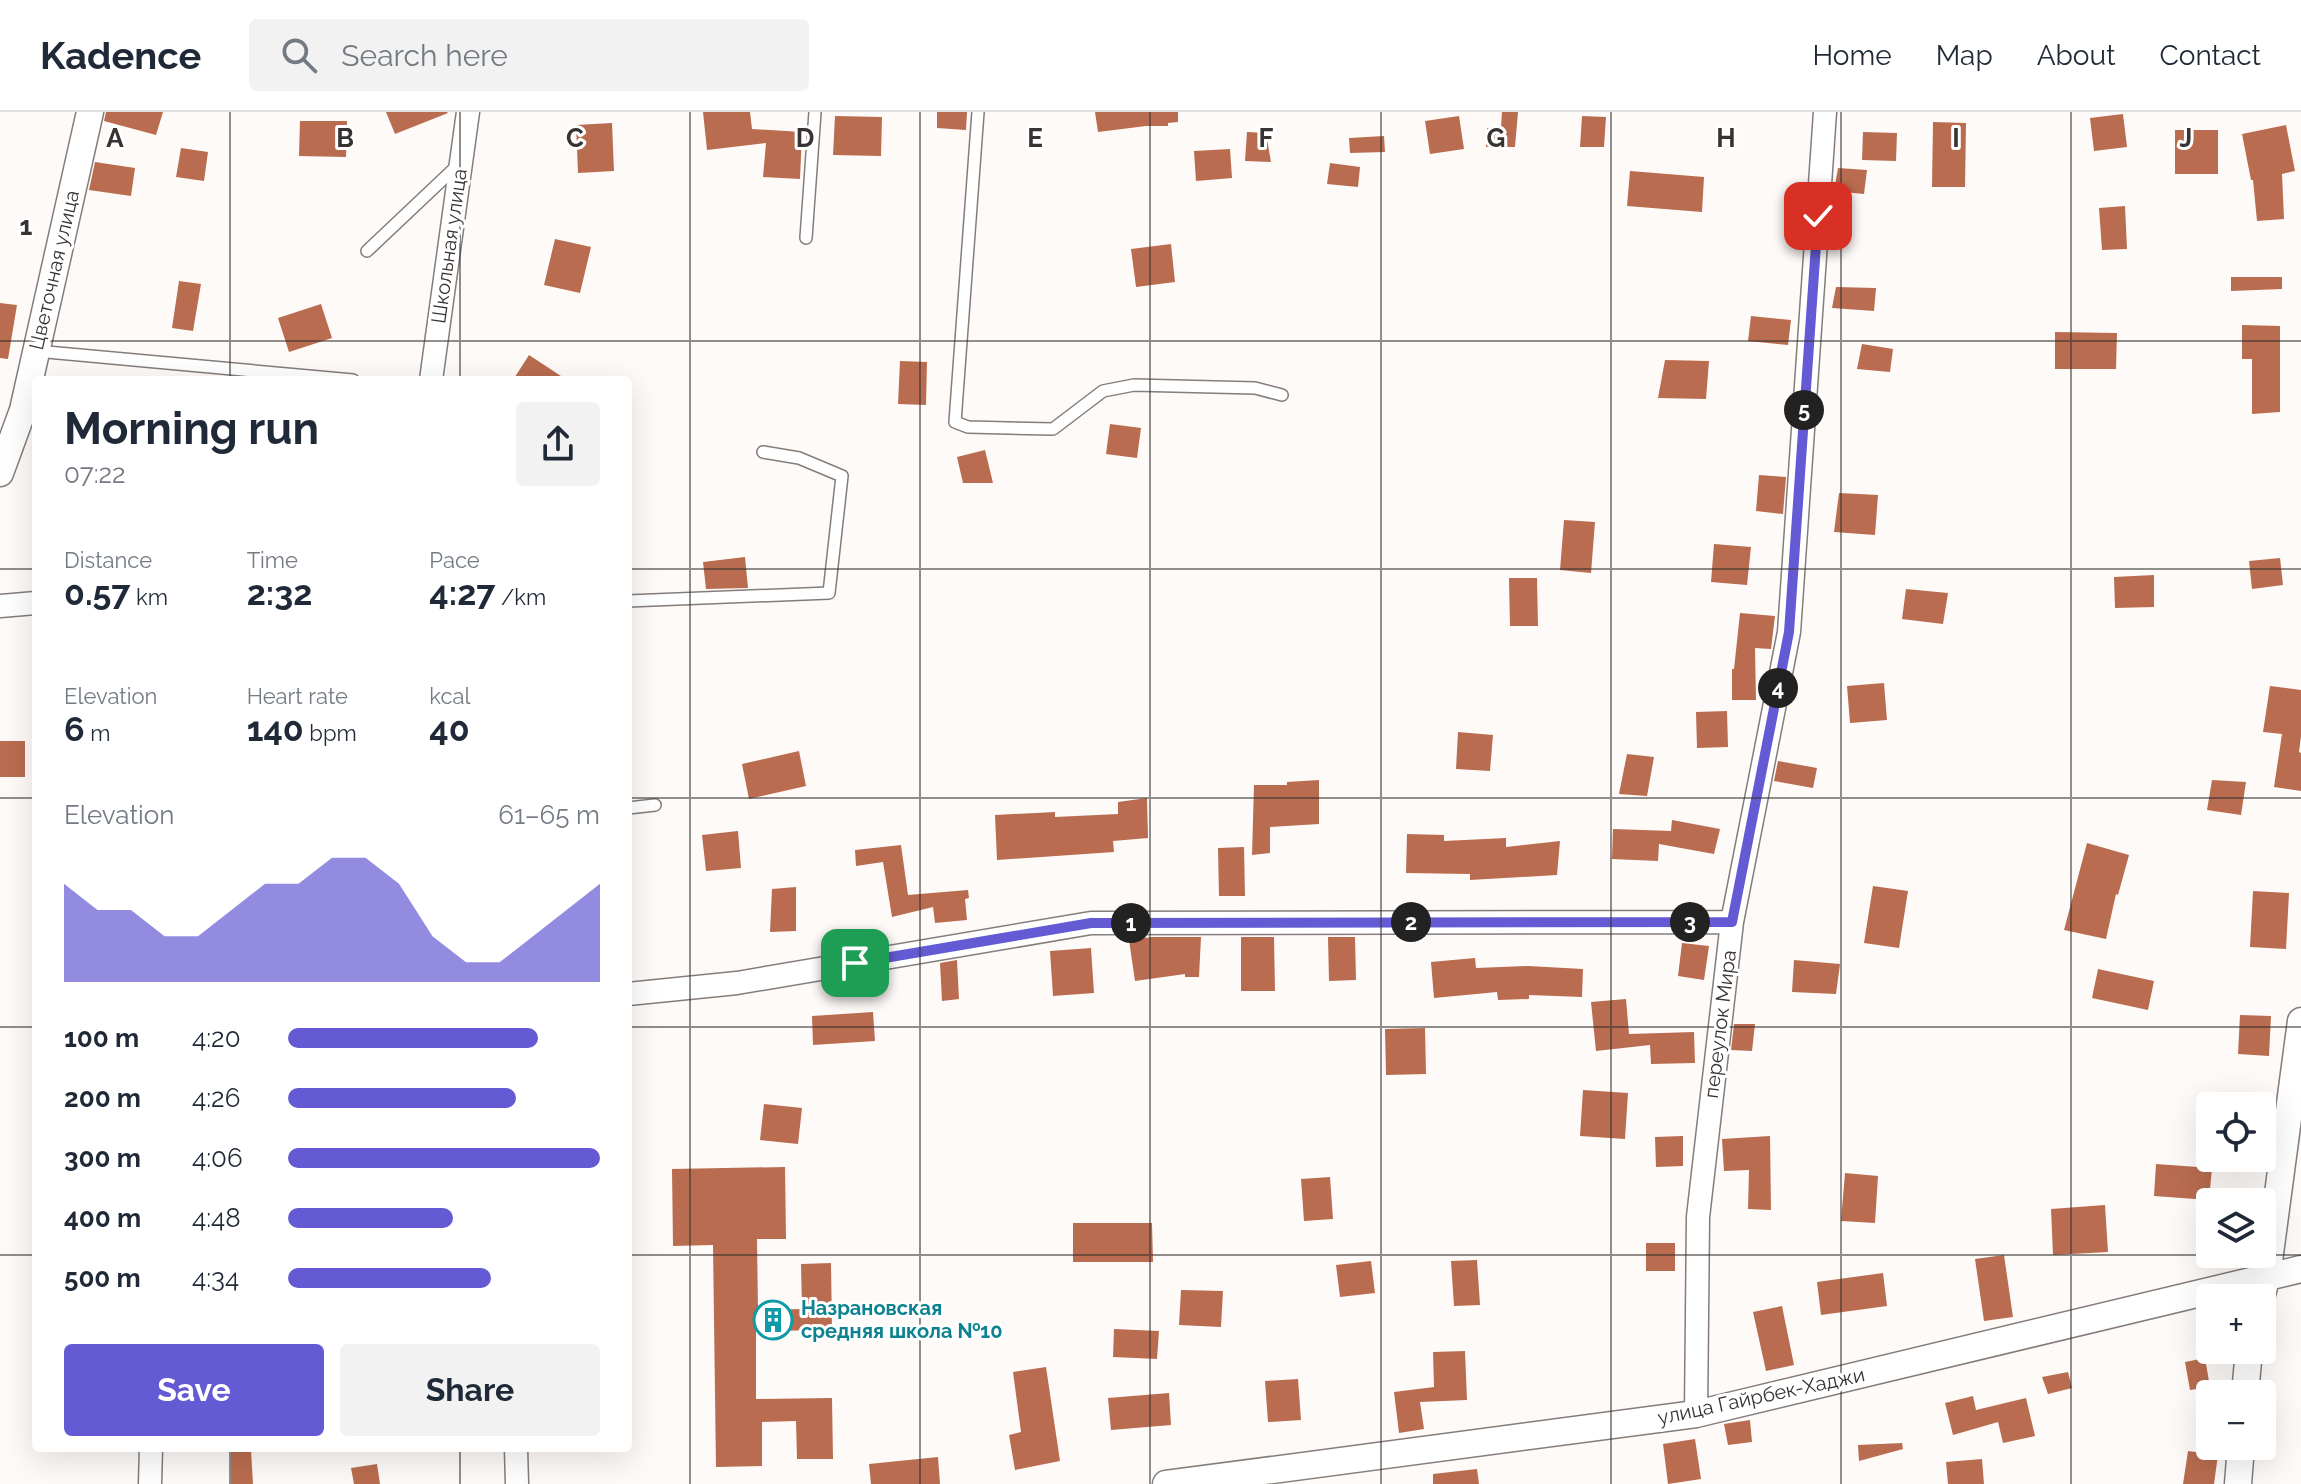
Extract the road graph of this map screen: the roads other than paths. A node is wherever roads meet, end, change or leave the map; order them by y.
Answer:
1 (90, 112) edge
2 (468, 112) edge
3 (815, 112) edge
4 (978, 112) edge
5 (1825, 112) edge
6 (461, 162) junction
7 (806, 238) dead end
8 (367, 251) dead end
9 (36, 351) junction
10 (309, 376) edge
11 (432, 376) edge
12 (1282, 395) dead end
13 (763, 452) dead end
14 (0, 473) edge
15 (632, 601) edge
16 (32, 603) edge
17 (0, 606) edge
18 (655, 805) dead end
19 (632, 808) edge
20 (1732, 922) junction
21 (632, 994) edge
22 (2301, 1021) edge
23 (2301, 1269) edge
24 (2264, 1284) edge
25 (2270, 1284) edge
26 (2196, 1302) edge
27 (1696, 1414) junction
28 (151, 1452) edge
29 (516, 1452) edge
30 (2240, 1460) edge
31 (150, 1484) edge
32 (517, 1484) edge
33 (1166, 1484) edge
34 (2238, 1484) edge

1 - 9 street, Цветочная улица
2 - 6 street, Школьная улица
3 - 7 lane
4 - 12 lane
5 - 20 street, переулок Мира
6 - 8 lane
6 - 11 street, Школьная улица
9 - 10 lane
9 - 14 street, Цветочная улица
13 - 15 lane
16 - 17 street
18 - 19 lane
20 - 21 street
20 - 27 street, переулок Мира
22 - 24 street
23 - 25 street, улица Гайрбек-Хаджи
26 - 27 street, улица Гайрбек-Хаджи
27 - 33 street, улица Гайрбек-Хаджи
28 - 31 street
29 - 32 street
30 - 34 street

